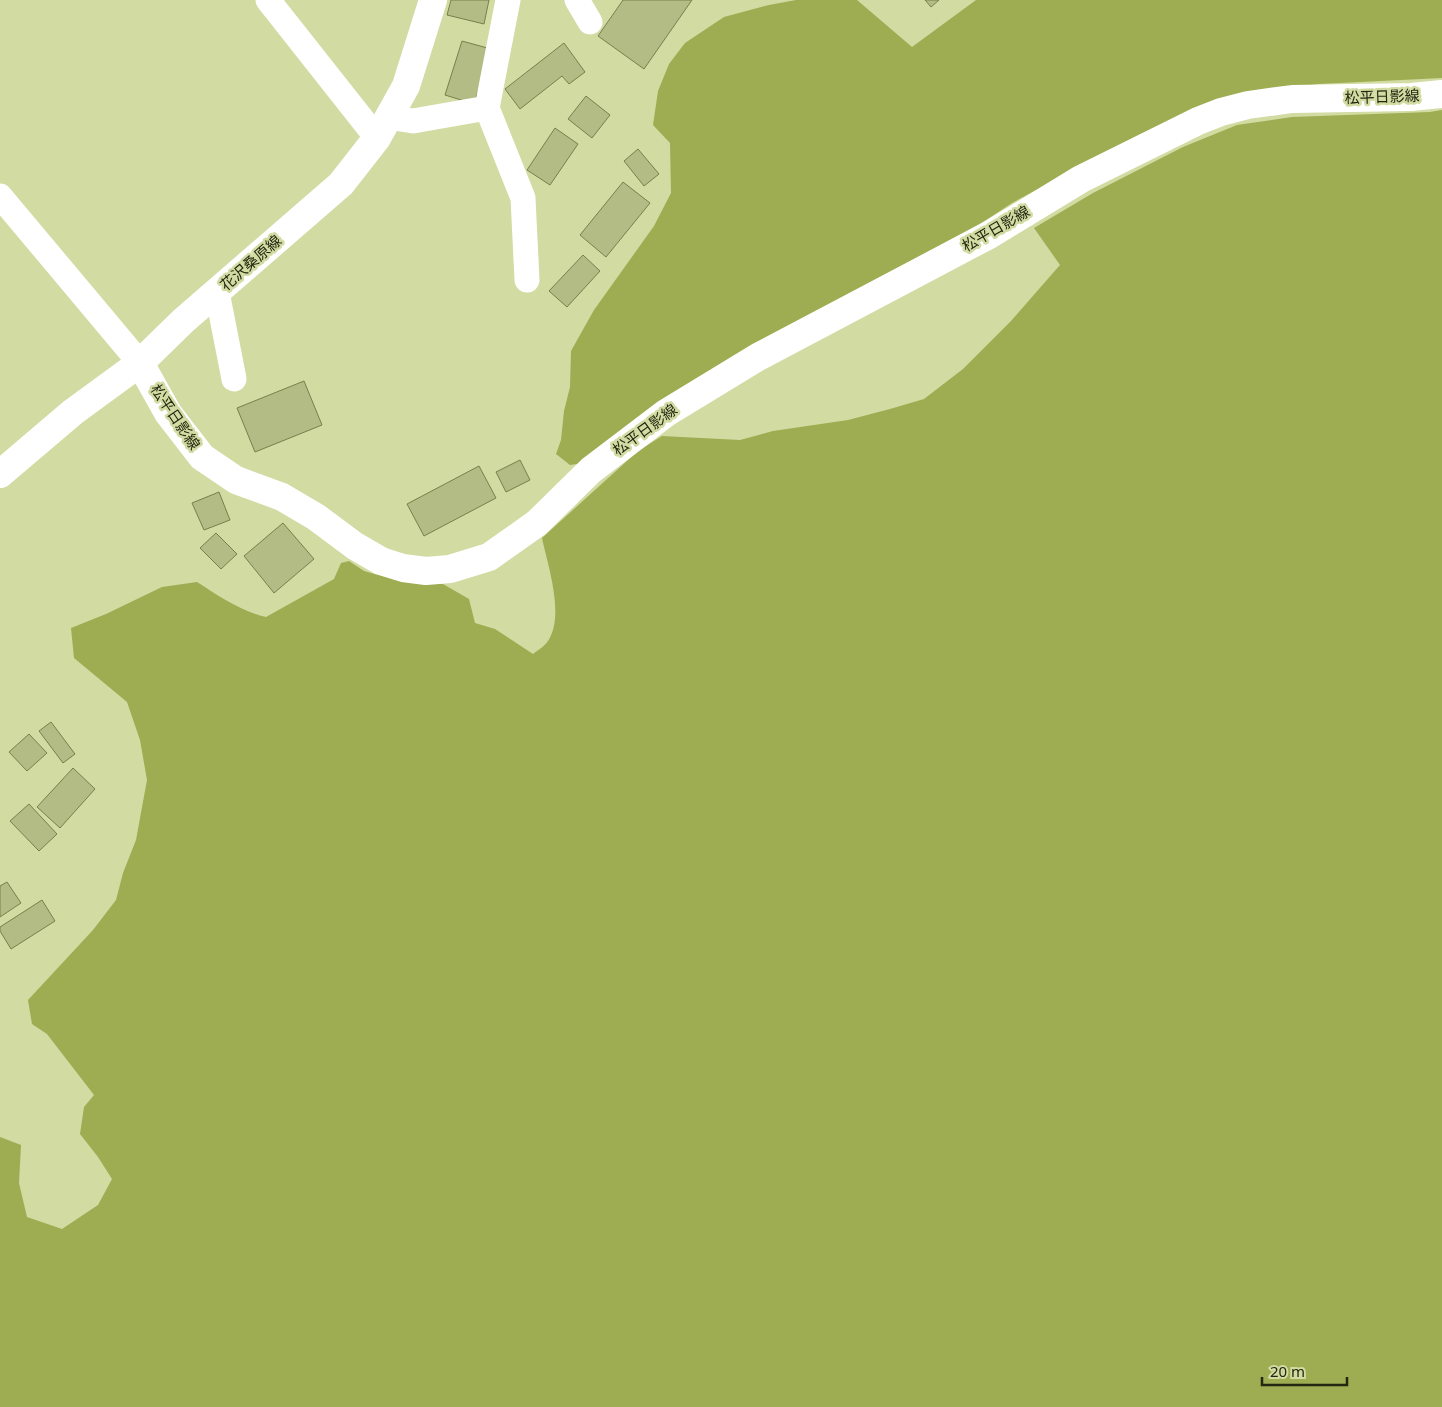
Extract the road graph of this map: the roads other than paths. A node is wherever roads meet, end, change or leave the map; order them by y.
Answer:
1 (268, 0) edge
2 (433, 0) edge
3 (508, 0) edge
4 (577, 0) edge
5 (590, 22) dead end
6 (1442, 94) edge
7 (487, 108) junction
8 (382, 128) junction
9 (0, 196) edge
10 (527, 280) dead end
11 (218, 292) junction
12 (140, 363) junction
13 (234, 379) dead end
14 (0, 474) edge

1 - 8 street
2 - 8 street, 花沢桑原線
3 - 7 street
4 - 5 street
6 - 12 street, 松平日影線
7 - 8 street
7 - 10 street
8 - 11 street, 花沢桑原線
9 - 12 street
11 - 12 street, 花沢桑原線
11 - 13 street
12 - 14 street, 花沢桑原線

